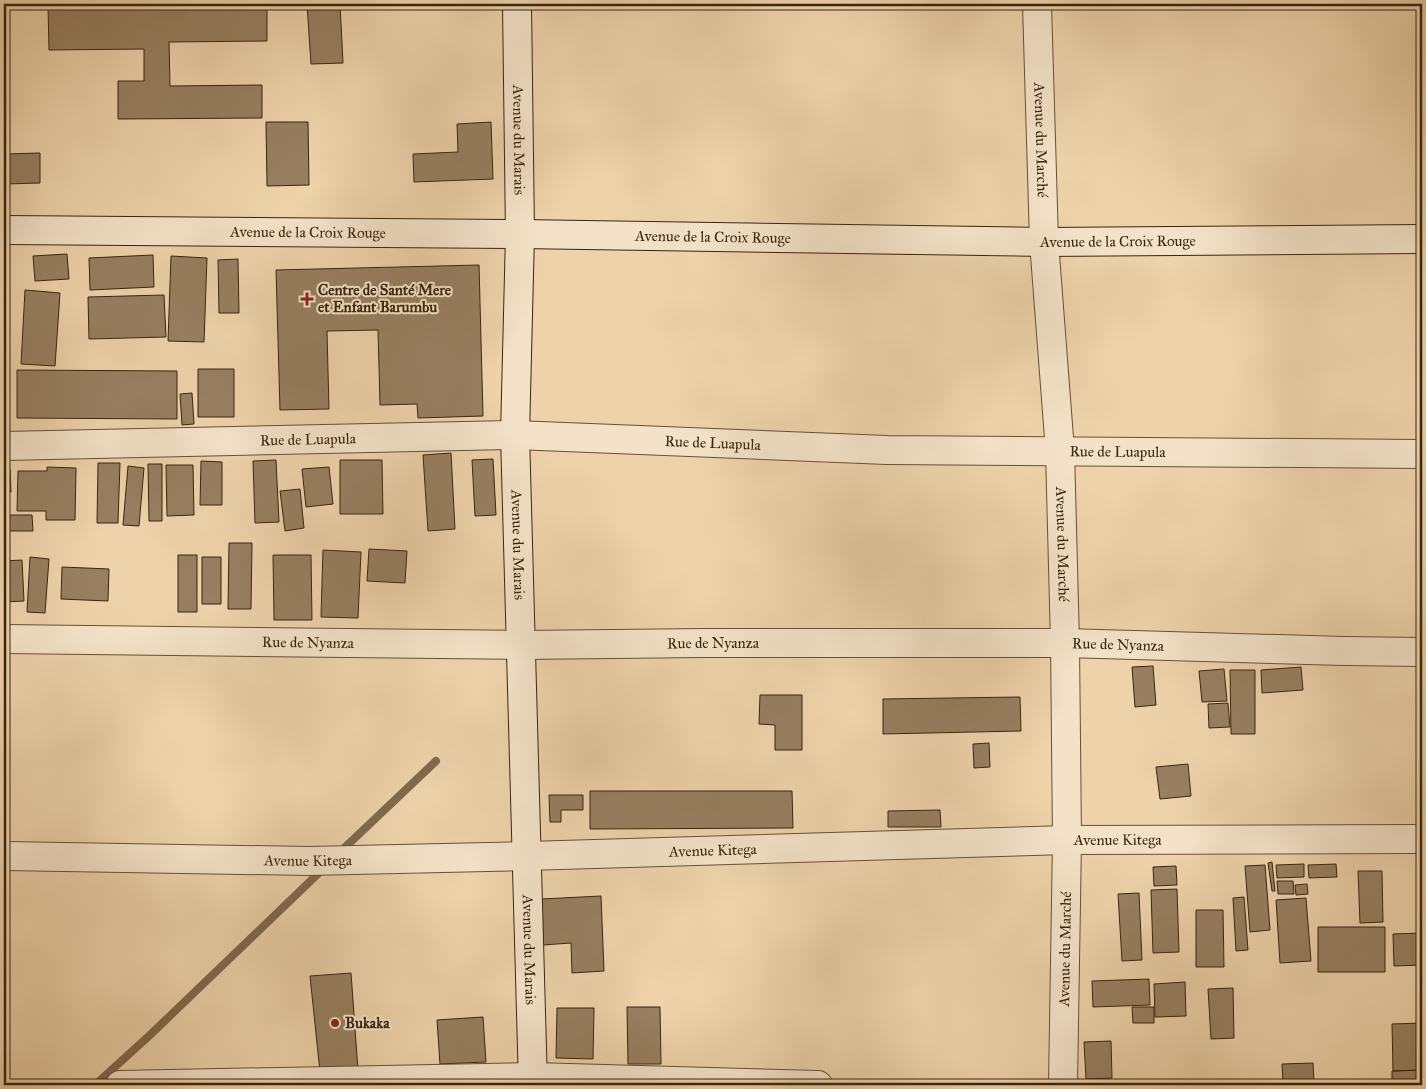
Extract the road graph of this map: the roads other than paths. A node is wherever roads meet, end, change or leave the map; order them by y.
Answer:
1 (517, 4) edge
2 (1037, 4) edge
3 (4, 230) edge
4 (520, 234) junction
5 (1422, 239) edge
6 (1044, 242) junction
7 (515, 435) junction
8 (4, 446) edge
9 (1060, 451) junction
10 (1422, 454) edge
11 (4, 638) edge
12 (1065, 643) junction
13 (521, 645) junction
14 (1422, 652) edge
15 (1422, 839) edge
16 (1067, 840) junction
17 (4, 856) edge
18 (527, 856) junction
19 (533, 1081) edge
20 (120, 1085) edge
21 (128, 1085) edge
22 (818, 1085) edge
23 (1063, 1085) edge

1 - 4 street, Avenue du Marais
2 - 6 street, Avenue du Marché
3 - 4 street, Avenue de la Croix Rouge
4 - 6 street, Avenue de la Croix Rouge
4 - 7 street, Avenue du Marais
5 - 6 street, Avenue de la Croix Rouge
6 - 9 street, Avenue du Marché
7 - 8 street, Rue de Luapula
7 - 9 street, Rue de Luapula
7 - 13 street, Avenue du Marais
9 - 10 street, Rue de Luapula
9 - 12 street, Avenue du Marché
11 - 13 street, Rue de Nyanza
12 - 13 street, Rue de Nyanza
12 - 14 street, Rue de Nyanza
12 - 16 street, Avenue du Marché
13 - 18 street, Avenue du Marais
15 - 16 street, Avenue Kitega
16 - 18 street, Avenue Kitega
16 - 23 street, Avenue du Marché
17 - 18 street, Avenue Kitega
18 - 19 street, Avenue du Marais
19 - 21 street
19 - 22 street
20 - 21 street

